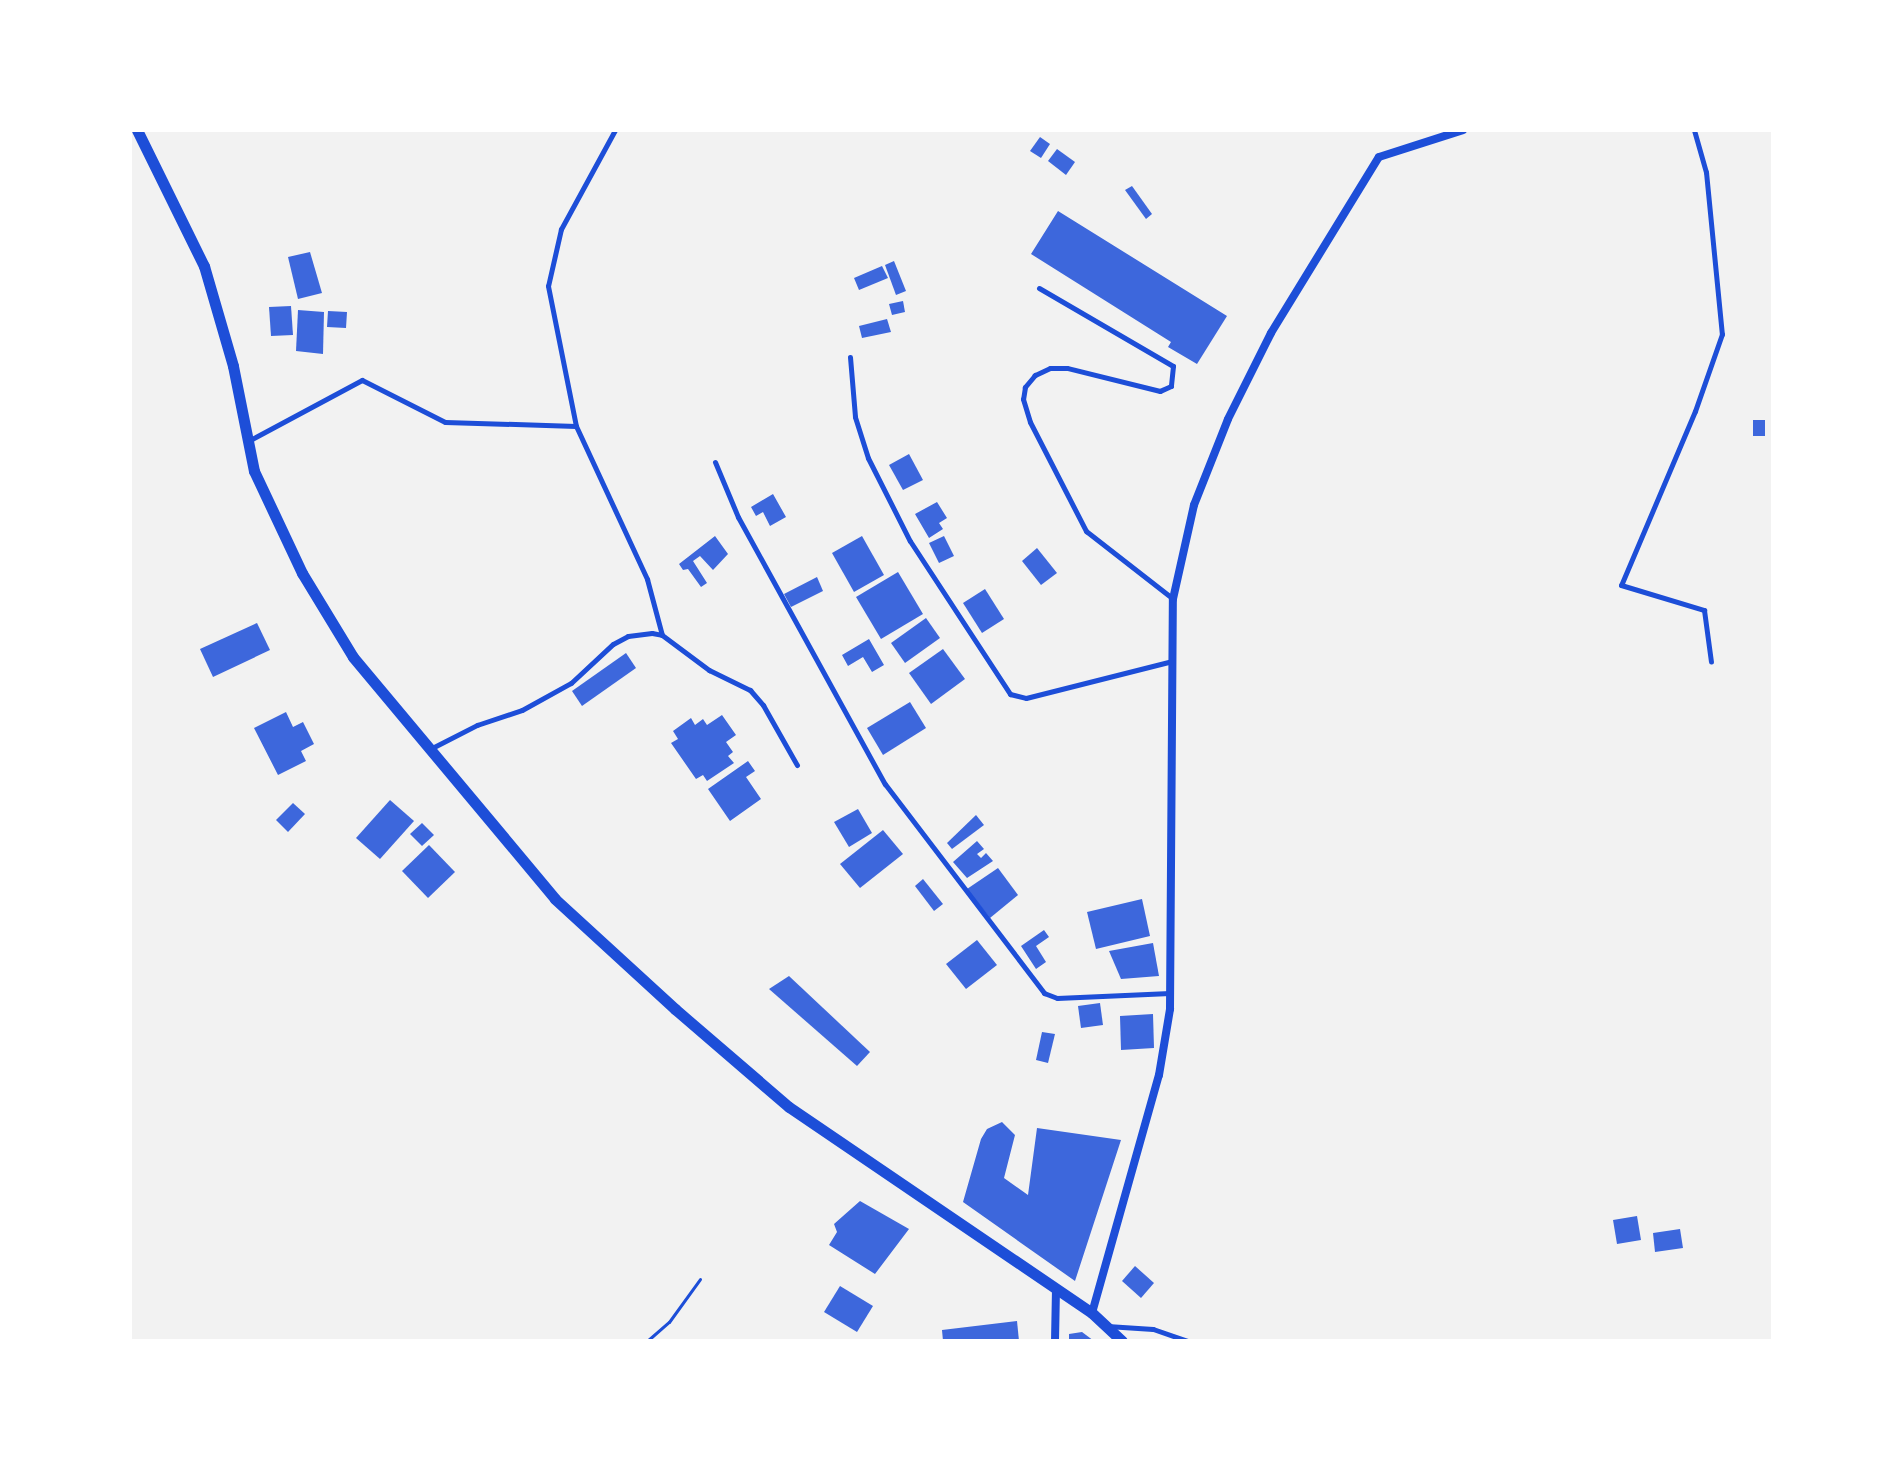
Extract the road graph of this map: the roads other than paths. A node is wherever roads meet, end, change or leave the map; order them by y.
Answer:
1 (137, 130) edge
2 (615, 130) edge
3 (1463, 130) edge
4 (1694, 130) edge
5 (1039, 288) dead end
6 (850, 357) dead end
7 (576, 426) junction
8 (248, 441) junction
9 (715, 462) dead end
10 (1173, 599) junction
11 (662, 635) junction
12 (1172, 661) junction
13 (1711, 662) dead end
14 (429, 750) junction
15 (797, 765) dead end
16 (1170, 993) junction
17 (1056, 1288) junction
18 (1092, 1313) junction
19 (1106, 1326) junction
20 (1055, 1341) edge
21 (1122, 1341) edge
22 (1188, 1341) edge

1 - 8 street
2 - 7 lane
3 - 10 street
4 - 13 lane
5 - 10 lane
6 - 12 lane
7 - 8 lane
7 - 11 lane
8 - 14 street
9 - 16 lane
10 - 12 street
11 - 14 lane
11 - 15 lane
12 - 16 street
14 - 17 street
16 - 18 street
17 - 18 street
17 - 20 street
18 - 19 street
19 - 21 street
19 - 22 lane

